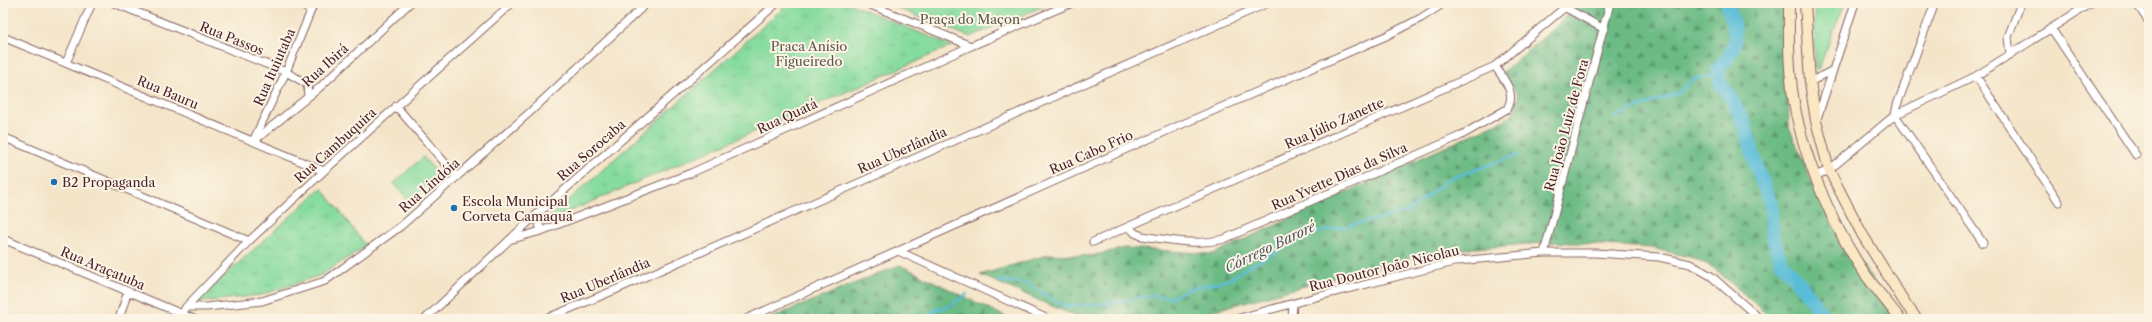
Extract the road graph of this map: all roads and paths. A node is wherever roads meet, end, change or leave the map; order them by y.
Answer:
1 (92, 3) edge
2 (114, 3) edge
3 (295, 3) edge
4 (410, 3) edge
5 (512, 3) edge
6 (647, 3) edge
7 (776, 3) edge
8 (866, 3) edge
9 (1072, 3) edge
10 (1268, 3) edge
11 (1444, 3) edge
12 (1610, 3) edge
13 (1789, 3) edge
14 (1805, 3) edge
15 (1855, 3) edge
16 (1935, 3) edge
17 (2021, 3) edge
18 (2092, 3) edge
19 (2136, 3) edge
20 (1568, 6) edge
21 (313, 7) edge
22 (2149, 22) edge
23 (2051, 28) junction
24 (1604, 29) junction
25 (3, 37) edge
26 (971, 46) junction
27 (2010, 55) junction
28 (66, 63) junction
29 (1495, 66) junction
30 (1833, 70) junction
31 (286, 72) junction
32 (1976, 76) junction
33 (1810, 82) junction
34 (308, 96) junction
35 (396, 106) junction
36 (1895, 115) junction
37 (1816, 120) junction
38 (3, 137) edge
39 (254, 141) junction
40 (2136, 155) dead end
41 (1829, 170) junction
42 (324, 171) junction
43 (1815, 176) junction
44 (457, 177) junction
45 (2059, 202) dead end
46 (536, 215) junction
47 (1129, 227) junction
48 (541, 231) junction
49 (509, 240) junction
50 (3, 241) edge
51 (249, 241) junction
52 (1093, 242) dead end
53 (1983, 243) dead end
54 (898, 251) junction
55 (1544, 253) junction
56 (128, 291) junction
57 (1293, 304) junction
58 (184, 311) junction
59 (119, 319) edge
60 (194, 319) edge
61 (425, 319) edge
62 (545, 319) edge
63 (746, 319) edge
64 (1048, 319) edge
65 (1236, 319) edge
66 (1292, 319) edge
67 (1760, 319) edge
68 (1900, 319) edge
69 (1917, 319) edge

1 - 28 street
2 - 31 street, Rua Passos
3 - 21 street
4 - 34 street, Rua Ibirá
5 - 35 street, Rua Cambuquira
6 - 44 street, Rua Lindóia
7 - 46 street, Rua Sorocaba
8 - 26 street
9 - 26 street, Rua Quatá
10 - 62 street, Rua Uberlândia
11 - 54 street, Rua Cabo Frio
12 - 24 street, Rua João Luiz de Fora
13 - 43 main road
14 - 33 main road
15 - 30 street
16 - 36 street
17 - 27 street
18 - 23 street
19 - 22 street
20 - 24 street
20 - 29 street, Rua Júlio Zanette
21 - 31 street, Rua Ituiutaba
23 - 27 street
23 - 40 street
24 - 55 street, Rua João Luiz de Fora
25 - 28 street, Rua Bauru
26 - 48 street, Rua Quatá
27 - 32 street
28 - 39 street, Rua Bauru
29 - 47 street, Rua Júlio Zanette
29 - 47 street, Rua Yvette Dias da Silva
30 - 33 street
30 - 37 street
31 - 34 street, Rua Passos
31 - 39 street, Rua Ituiutaba
32 - 36 street
32 - 45 street
33 - 37 main road
34 - 39 street, Rua Ibirá
35 - 42 street, Rua Cambuquira
35 - 44 street
36 - 41 street
36 - 53 street
37 - 41 main road
38 - 51 street
39 - 42 street, Rua Bauru
41 - 43 street
41 - 69 main road
42 - 51 street, Rua Cambuquira
43 - 68 main road
44 - 58 street, Rua Lindóia
46 - 48 street
46 - 49 street, Rua Sorocaba
47 - 52 street, Rua Júlio Zanette
48 - 49 street, Rua Quatá
49 - 61 street, Rua Sorocaba
50 - 56 street, Rua Araçatuba
51 - 58 street, Rua Cambuquira
54 - 63 street, Rua Cabo Frio
54 - 64 street
55 - 57 street, Rua Doutor João Nicolau
55 - 67 street, Rua Doutor João Nicolau
56 - 58 street, Rua Araçatuba
56 - 59 street
57 - 65 street, Rua Doutor João Nicolau
57 - 66 street
58 - 60 street, Rua Araçatuba

